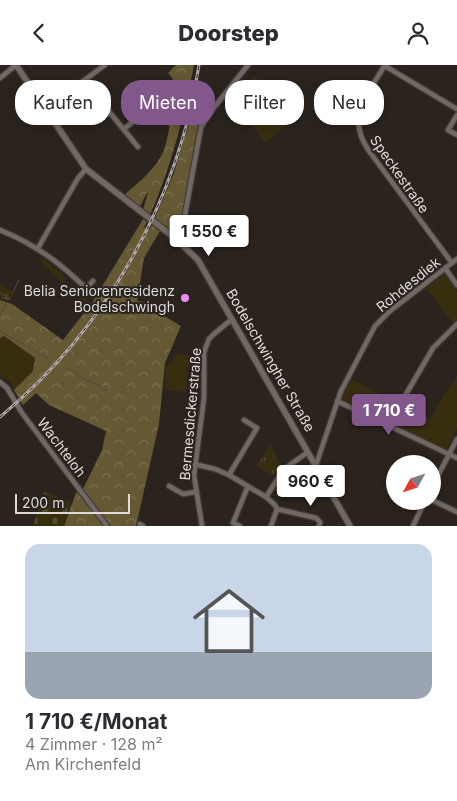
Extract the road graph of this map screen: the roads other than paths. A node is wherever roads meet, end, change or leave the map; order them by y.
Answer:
1 (16, 65) edge
2 (105, 65) edge
3 (248, 65) edge
4 (385, 65) edge
5 (0, 78) edge
6 (26, 80) edge
7 (85, 80) edge
8 (457, 109) edge
9 (111, 113) edge
10 (457, 115) edge
11 (56, 125) edge
12 (129, 125) edge
13 (124, 129) junction
14 (457, 135) edge
15 (138, 147) dead end
16 (86, 169) junction
17 (0, 230) edge
18 (180, 242) junction
19 (38, 248) junction
20 (457, 259) edge
21 (452, 263) junction
22 (446, 268) junction
23 (94, 281) dead end
24 (457, 285) edge
25 (86, 288) junction
26 (93, 295) dead end
27 (232, 319) junction
28 (457, 324) edge
29 (0, 381) edge
30 (338, 401) junction
31 (244, 422) dead end
32 (250, 424) junction
33 (388, 425) junction
34 (247, 429) dead end
35 (457, 439) edge
36 (308, 452) junction
37 (449, 454) junction
38 (457, 458) edge
39 (194, 464) junction
40 (316, 465) junction
41 (441, 470) edge
42 (230, 475) junction
43 (248, 485) junction
44 (169, 486) dead end
45 (196, 492) junction
46 (266, 497) junction
47 (441, 504) edge
48 (277, 509) junction
49 (421, 510) edge
50 (457, 512) edge
51 (106, 526) edge
52 (202, 526) edge
53 (240, 526) edge
54 (271, 526) edge
55 (319, 526) edge
56 (350, 526) edge
57 (413, 526) edge

1 - 5 street
1 - 6 street, Bodelschwingher Straße
2 - 7 street
3 - 18 street
4 - 8 street
4 - 21 street, Speckestraße
9 - 13 street
10 - 14 street
11 - 16 street, Bodelschwingher Straße
12 - 13 street
13 - 15 street
16 - 18 street, Bodelschwingher Straße
16 - 19 street
17 - 19 street
18 - 27 street, Bodelschwingher Straße
19 - 25 street
20 - 21 street, Rohdesdiek
21 - 22 street, Rohdesdiek
22 - 24 street
22 - 30 street, Rohdesdiek
23 - 25 street
25 - 26 street
27 - 36 street, Bodelschwingher Straße
27 - 39 street, Bermesdickerstraße
28 - 33 street
29 - 51 street, Wachteloh
30 - 33 street
30 - 40 street, Rohdesdiek
31 - 32 street
32 - 34 street
32 - 42 street
33 - 37 street
35 - 37 street
36 - 40 street, Bodelschwingher Straße
36 - 46 street
37 - 38 street
37 - 41 street
39 - 42 street
39 - 45 street, Bermesdickerstraße
40 - 56 street, Bodelschwingher Straße
42 - 43 street
43 - 46 street
43 - 53 street
44 - 45 street, Bermesdickerstraße
45 - 52 street, Bermesdickerstraße
46 - 48 street
47 - 50 street
48 - 54 street
48 - 55 street
49 - 57 street

